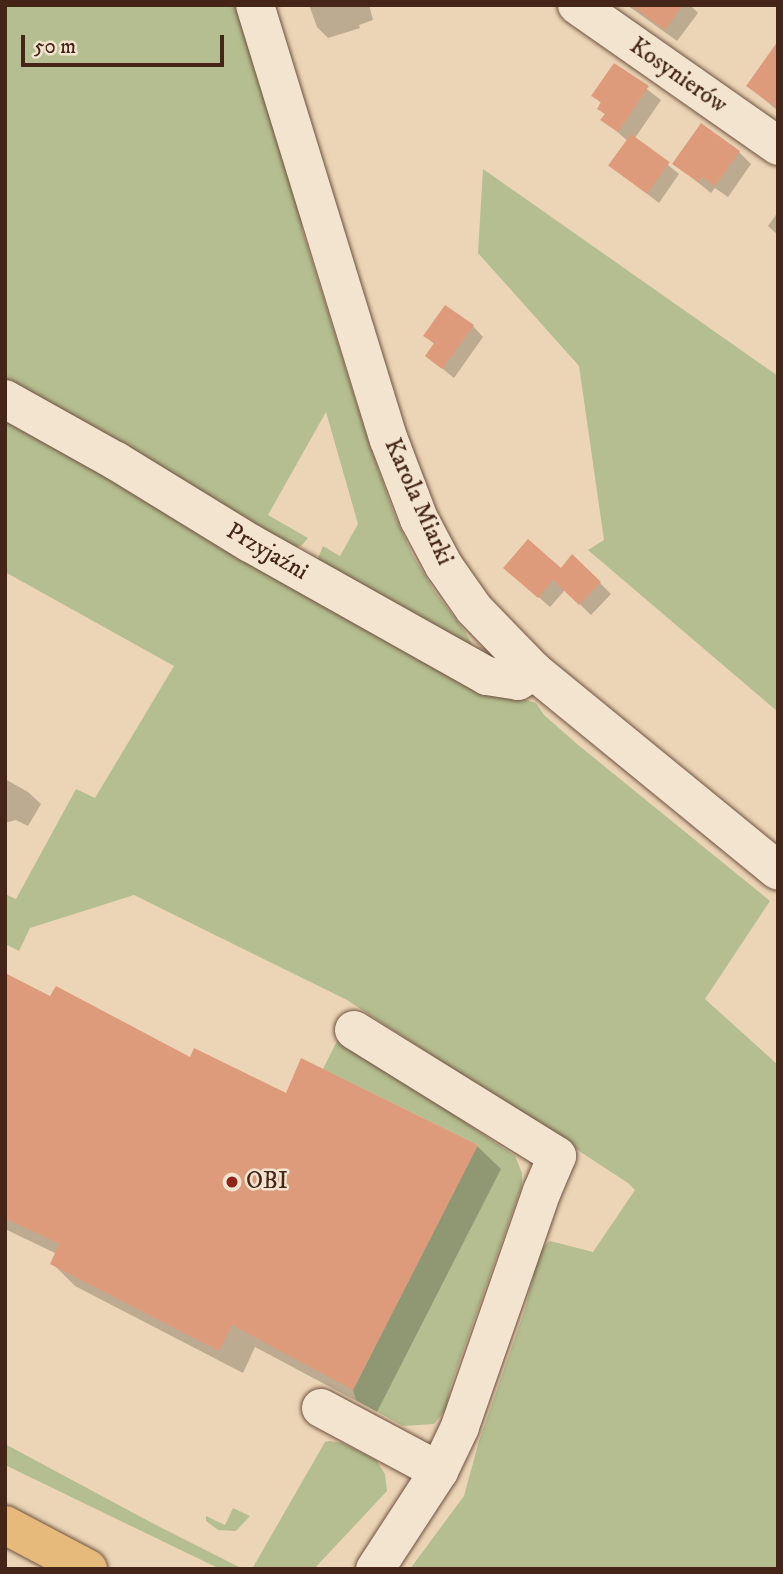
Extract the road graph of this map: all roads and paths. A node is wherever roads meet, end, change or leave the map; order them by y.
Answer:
1 (255, 5) edge
2 (578, 5) edge
3 (778, 146) edge
4 (5, 399) edge
5 (534, 671) junction
6 (778, 871) edge
7 (354, 1030) dead end
8 (321, 1408) dead end
9 (439, 1471) junction
10 (5, 1525) edge
11 (372, 1565) edge
12 (88, 1569) edge

1 - 5 street, Karola Miarki
2 - 3 street, Kosynierów
4 - 5 street, Przyjaźni
5 - 6 street, Karola Miarki
7 - 9 street
8 - 9 street
9 - 11 street
10 - 12 main road

